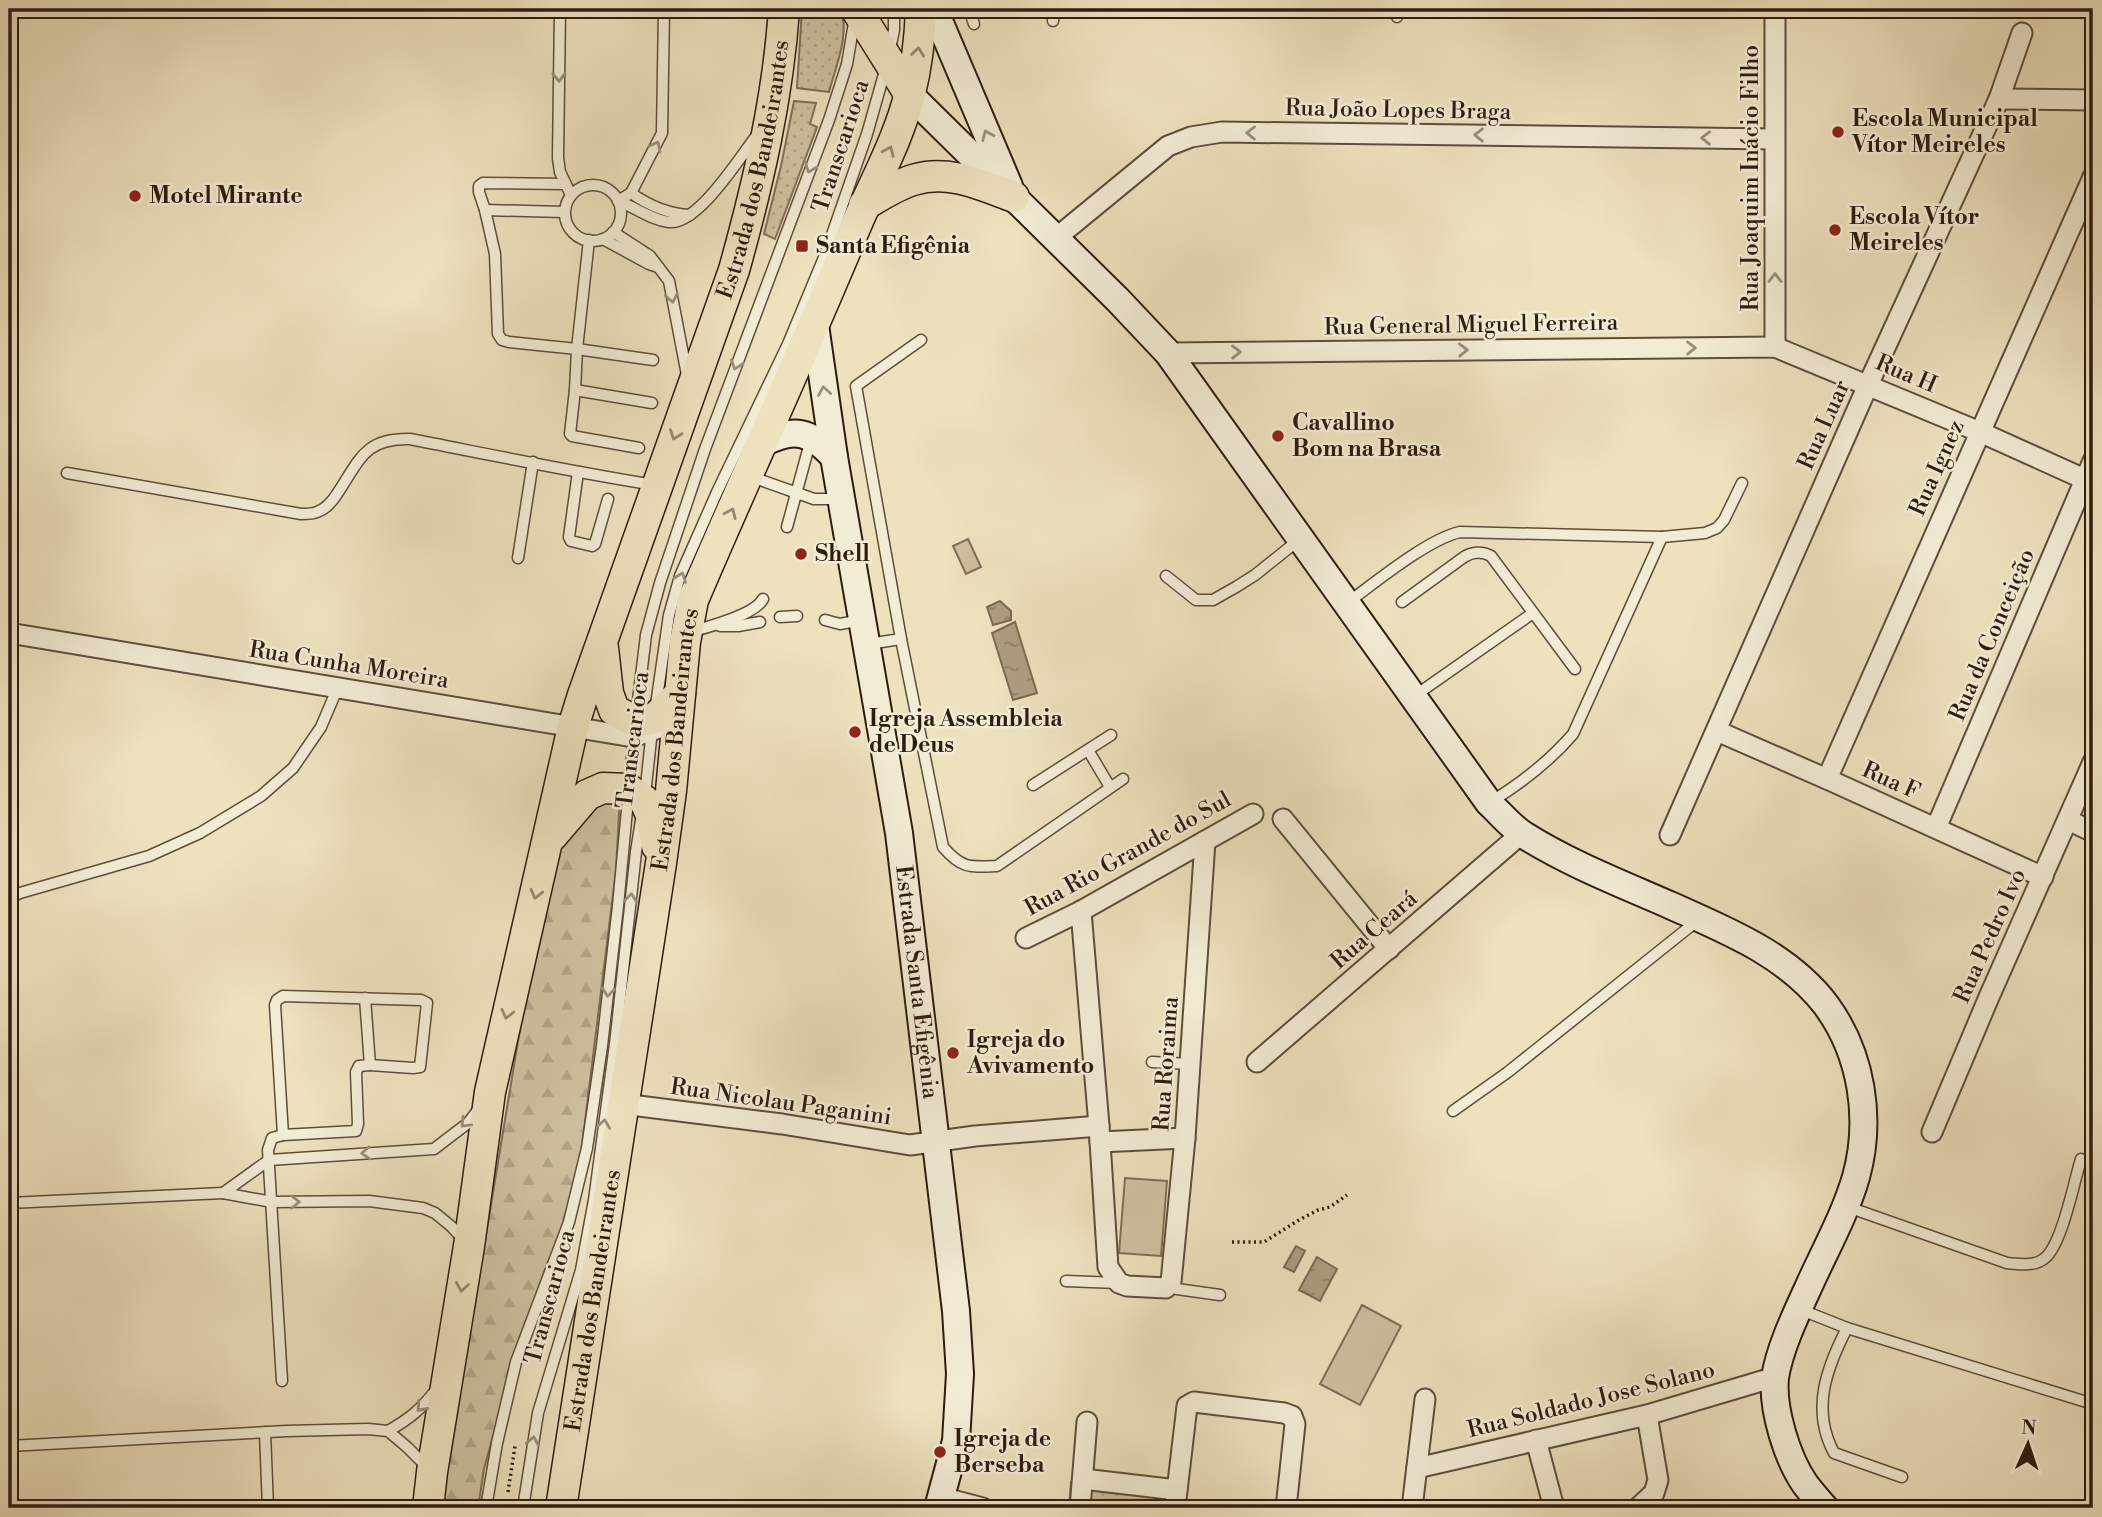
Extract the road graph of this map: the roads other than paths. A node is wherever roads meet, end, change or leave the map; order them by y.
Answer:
1 (560, 9) edge
2 (664, 9) edge
3 (784, 9) edge
4 (855, 9) edge
5 (894, 9) edge
6 (920, 9) edge
7 (934, 9) edge
8 (969, 9) edge
9 (1053, 9) edge
10 (1775, 9) edge
11 (1053, 21) dead end
12 (974, 24) dead end
13 (2022, 33) dead end
14 (888, 62) junction
15 (910, 95) junction
16 (1999, 99) junction
17 (2093, 100) edge
18 (770, 118) junction
19 (1774, 139) junction
20 (2093, 177) edge
21 (565, 184) junction
22 (631, 192) junction
23 (571, 195) junction
24 (1014, 197) junction
25 (618, 201) junction
26 (864, 205) junction
27 (485, 210) junction
28 (565, 212) junction
29 (690, 215) junction
30 (613, 232) junction
31 (1056, 238) junction
32 (603, 239) junction
33 (589, 240) junction
34 (660, 267) junction
35 (814, 325) junction
36 (920, 340) dead end
37 (1775, 347) junction
38 (576, 349) junction
39 (1168, 353) junction
40 (653, 360) dead end
41 (1868, 385) junction
42 (575, 390) junction
43 (690, 393) junction
44 (652, 403) dead end
45 (1979, 432) junction
46 (812, 437) junction
47 (763, 443) junction
48 (639, 447) dead end
49 (834, 457) junction
50 (2093, 461) edge
51 (533, 462) junction
52 (578, 472) junction
53 (67, 473) dead end
54 (748, 476) junction
55 (2089, 482) edge
56 (1742, 483) dead end
57 (657, 485) junction
58 (797, 494) junction
59 (608, 499) dead end
60 (842, 499) junction
61 (787, 527) dead end
62 (1662, 537) junction
63 (1300, 539) junction
64 (518, 558) dead end
65 (1166, 576) dead end
66 (763, 599) dead end
67 (1402, 602) dead end
68 (1346, 603) junction
69 (1533, 613) junction
70 (796, 616) dead end
71 (780, 617) dead end
72 (825, 620) dead end
73 (760, 622) dead end
74 (699, 629) junction
75 (865, 632) junction
76 (9, 633) edge
77 (901, 639) junction
78 (602, 640) junction
79 (1575, 670) dead end
80 (338, 687) junction
81 (1412, 697) junction
82 (656, 720) junction
83 (573, 727) junction
84 (1717, 731) junction
85 (1111, 735) dead end
86 (1088, 750) junction
87 (2093, 762) edge
88 (1123, 779) dead end
89 (1827, 779) junction
90 (1033, 785) dead end
91 (1110, 787) junction
92 (636, 795) junction
93 (1489, 803) junction
94 (1253, 814) dead end
95 (1283, 820) dead end
96 (2068, 820) junction
97 (1936, 828) junction
98 (2093, 832) edge
99 (1521, 834) junction
100 (1670, 835) dead end
101 (549, 840) junction
102 (1205, 841) junction
103 (661, 863) junction
104 (2043, 877) junction
105 (9, 898) edge
106 (1081, 911) junction
107 (1700, 918) junction
108 (1026, 938) dead end
109 (1389, 949) junction
110 (365, 998) junction
111 (1152, 1062) dead end
112 (1257, 1062) dead end
113 (1190, 1064) junction
114 (370, 1065) junction
115 (490, 1092) junction
116 (623, 1104) junction
117 (1453, 1111) dead end
118 (1933, 1132) dead end
119 (1100, 1134) junction
120 (283, 1135) junction
121 (1185, 1138) junction
122 (935, 1142) junction
123 (2081, 1159) dead end
124 (269, 1160) junction
125 (223, 1193) junction
126 (272, 1202) junction
127 (9, 1203) edge
128 (1846, 1207) junction
129 (469, 1246) junction
130 (1066, 1281) dead end
131 (1119, 1283) junction
132 (1168, 1287) junction
133 (1220, 1295) dead end
134 (1798, 1309) junction
135 (1847, 1328) junction
136 (448, 1374) junction
137 (1775, 1377) junction
138 (282, 1381) dead end
139 (1424, 1399) dead end
140 (2093, 1404) edge
141 (1647, 1415) junction
142 (1087, 1422) dead end
143 (265, 1432) junction
144 (388, 1432) junction
145 (1536, 1440) junction
146 (9, 1446) edge
147 (1417, 1468) junction
148 (432, 1472) junction
149 (1902, 1477) dead end
150 (1083, 1479) junction
151 (1176, 1499) edge
152 (940, 1503) edge
153 (268, 1508) edge
154 (428, 1508) edge
155 (486, 1508) edge
156 (523, 1508) edge
157 (561, 1508) edge
158 (983, 1508) edge
159 (1080, 1508) edge
160 (1286, 1508) edge
161 (1412, 1508) edge
162 (1554, 1508) edge
163 (1638, 1508) edge
164 (1825, 1508) edge

1 -> 21 lane
22 -> 2 lane
3 - 18 main road, Estrada dos Bandeirantes
4 - 14 main road
4 -> 82 lane, Transcarioca
5 - 14 lane, Transcarioca
15 -> 6 main road, Estrada dos Bandeirantes
24 -> 7 main road
8 - 12 lane
9 - 11 lane
10 - 19 street, Rua Joaquim Inácio Filho
13 - 16 street, Rua Luar
14 - 15 main road
82 -> 14 lane, Transcarioca
15 - 24 main road
26 -> 15 main road, Estrada dos Bandeirantes
16 - 17 street
16 - 41 street, Rua Luar
18 - 29 lane
18 - 43 main road, Estrada dos Bandeirantes
19 -> 31 street, Rua João Lopes Braga
37 -> 19 street, Rua Joaquim Inácio Filho
20 - 45 street, Rua Ignez
21 - 23 lane
21 - 27 lane
22 - 25 lane
22 - 29 lane
23 - 25 lane
23 - 28 lane
24 - 26 main road
24 - 31 main road
25 - 29 lane
25 - 30 lane
26 - 35 main road, Estrada dos Bandeirantes
27 - 28 lane
27 - 38 lane
28 - 33 lane
30 - 32 lane
30 - 34 lane
31 - 39 main road
32 - 33 lane
32 - 34 lane
33 - 38 lane
34 -> 43 lane
35 - 47 main road, Estrada dos Bandeirantes
49 -> 35 main road, Estrada Santa Efigênia
36 - 77 lane
39 -> 37 street, Rua General Miguel Ferreira
37 - 41 street, Rua H
38 - 40 lane
38 - 42 lane
39 - 63 main road
41 - 45 street, Rua H
41 - 84 street, Rua Luar
42 - 44 lane
42 - 48 lane
43 -> 57 main road, Estrada dos Bandeirantes
45 - 55 street, Rua H
45 - 89 street, Rua Ignez
46 - 47 main road
46 - 49 main road
46 - 58 lane
47 - 54 main road, Estrada dos Bandeirantes
49 - 60 main road, Estrada Santa Efigênia
50 - 55 street, Rua da Conceição
51 - 52 lane
51 - 53 lane
51 - 64 lane
52 - 57 lane
52 - 59 lane
54 - 58 lane
74 -> 54 main road, Estrada dos Bandeirantes
55 - 97 street, Rua da Conceição
56 - 62 lane
57 - 78 main road, Estrada dos Bandeirantes
58 - 60 lane
58 - 61 lane
60 - 75 main road, Estrada Santa Efigênia
62 - 68 lane
62 - 93 lane
63 - 65 lane
63 - 68 main road
66 - 74 lane
67 - 69 lane
68 - 81 main road
69 - 79 lane
69 - 81 lane
70 - 71 lane
72 - 75 lane
73 - 74 lane
74 - 82 main road, Estrada dos Bandeirantes
75 - 77 lane
75 - 122 main road, Estrada Santa Efigênia
76 - 80 street, Rua Cunha Moreira
77 - 91 lane
78 - 82 main road
78 - 83 main road, Estrada dos Bandeirantes
80 - 83 street, Rua Cunha Moreira
80 - 105 lane
81 - 93 main road
82 - 83 street, Rua Cunha Moreira
82 - 92 lane, Transcarioca
82 - 92 lane, Transcarioca
82 - 103 main road, Estrada dos Bandeirantes
83 - 101 main road, Estrada dos Bandeirantes
84 - 89 street, Rua F
84 - 100 street, Rua Luar
85 - 86 lane
86 - 90 lane
86 - 91 lane
87 - 96 street, Rua Pedro Ivo
88 - 91 lane
89 - 97 street, Rua F
92 - 101 main road
92 - 103 main road
92 -> 155 lane, Transcarioca
156 -> 92 lane, Transcarioca
93 - 99 main road
94 - 102 street, Rua Rio Grande do Sul
95 - 109 street
96 - 98 street
96 - 104 street, Rua Pedro Ivo
97 - 104 street, Rua F
99 - 107 main road
99 - 109 street, Rua Ceará
101 -> 115 main road, Estrada dos Bandeirantes
102 - 106 street, Rua Rio Grande do Sul
102 - 113 street, Rua Roraima
103 - 116 main road, Estrada dos Bandeirantes
104 - 118 street, Rua Pedro Ivo
106 - 108 street, Rua Rio Grande do Sul
106 - 119 street
107 - 117 lane
107 - 128 main road
109 - 112 street, Rua Ceará
110 - 114 lane
110 - 114 lane
110 - 120 lane
111 - 113 lane
113 - 121 street, Rua Roraima
114 - 120 lane
115 -> 124 lane
115 - 129 main road, Estrada dos Bandeirantes
116 - 122 street, Rua Nicolau Paganini
116 - 157 main road, Estrada dos Bandeirantes
119 - 121 street, Rua Nicolau Paganini
119 - 122 street, Rua Nicolau Paganini
119 - 131 street
120 - 124 lane
121 - 132 street, Rua Roraima
122 - 152 main road, Estrada Santa Efigênia
123 - 128 lane
124 - 125 lane
124 - 126 lane
125 - 126 lane
125 - 127 lane
126 -> 129 lane
126 - 138 lane
128 - 134 main road
129 -> 136 main road, Estrada dos Bandeirantes
130 - 131 lane
131 - 132 street
132 - 133 lane
134 - 135 lane
134 - 137 main road
135 - 140 lane
135 - 149 lane
136 -> 144 lane
136 - 148 main road, Estrada dos Bandeirantes
137 - 141 street, Rua Soldado Jose Solano
137 - 164 main road
139 - 147 street
141 - 145 street, Rua Soldado Jose Solano
141 - 163 street
142 - 150 street
143 - 144 lane
143 - 146 lane
143 - 153 lane
144 - 148 lane
145 - 147 street, Rua Soldado Jose Solano
145 - 162 street
147 - 161 street
148 - 154 main road, Estrada dos Bandeirantes
150 - 151 street
150 - 159 street
151 - 160 street
152 - 158 street

